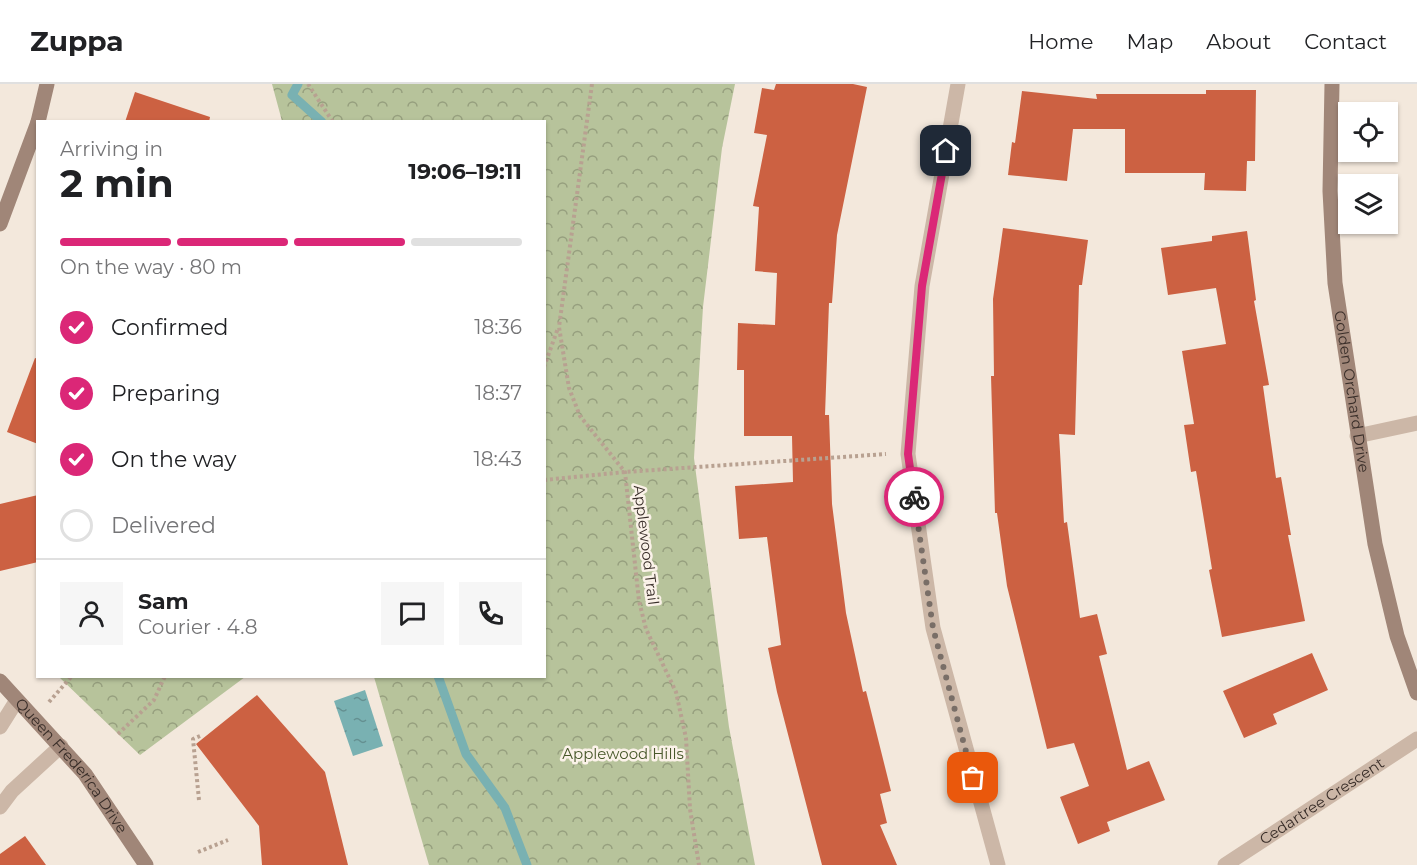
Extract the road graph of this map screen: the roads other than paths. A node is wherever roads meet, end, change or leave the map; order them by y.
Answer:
1 (47, 84) edge
2 (958, 84) edge
3 (1332, 84) edge
4 (38, 120) edge
5 (36, 127) edge
6 (1, 218) edge
7 (1417, 423) edge
8 (1357, 436) junction
9 (0, 681) edge
10 (1417, 693) edge
11 (17, 700) junction
12 (0, 727) edge
13 (1417, 739) edge
14 (61, 746) junction
15 (0, 807) edge
16 (140, 862) edge
17 (998, 865) edge
18 (1225, 865) edge

1 - 4 street
2 - 17 street
3 - 8 street, Golden Orchard Drive
5 - 6 street
7 - 8 street
8 - 10 street, Golden Orchard Drive
9 - 11 street, Queen Frederica Drive
11 - 12 street
11 - 14 street, Queen Frederica Drive
13 - 18 street, Cedartree Crescent
14 - 15 street
14 - 16 street, Queen Frederica Drive

